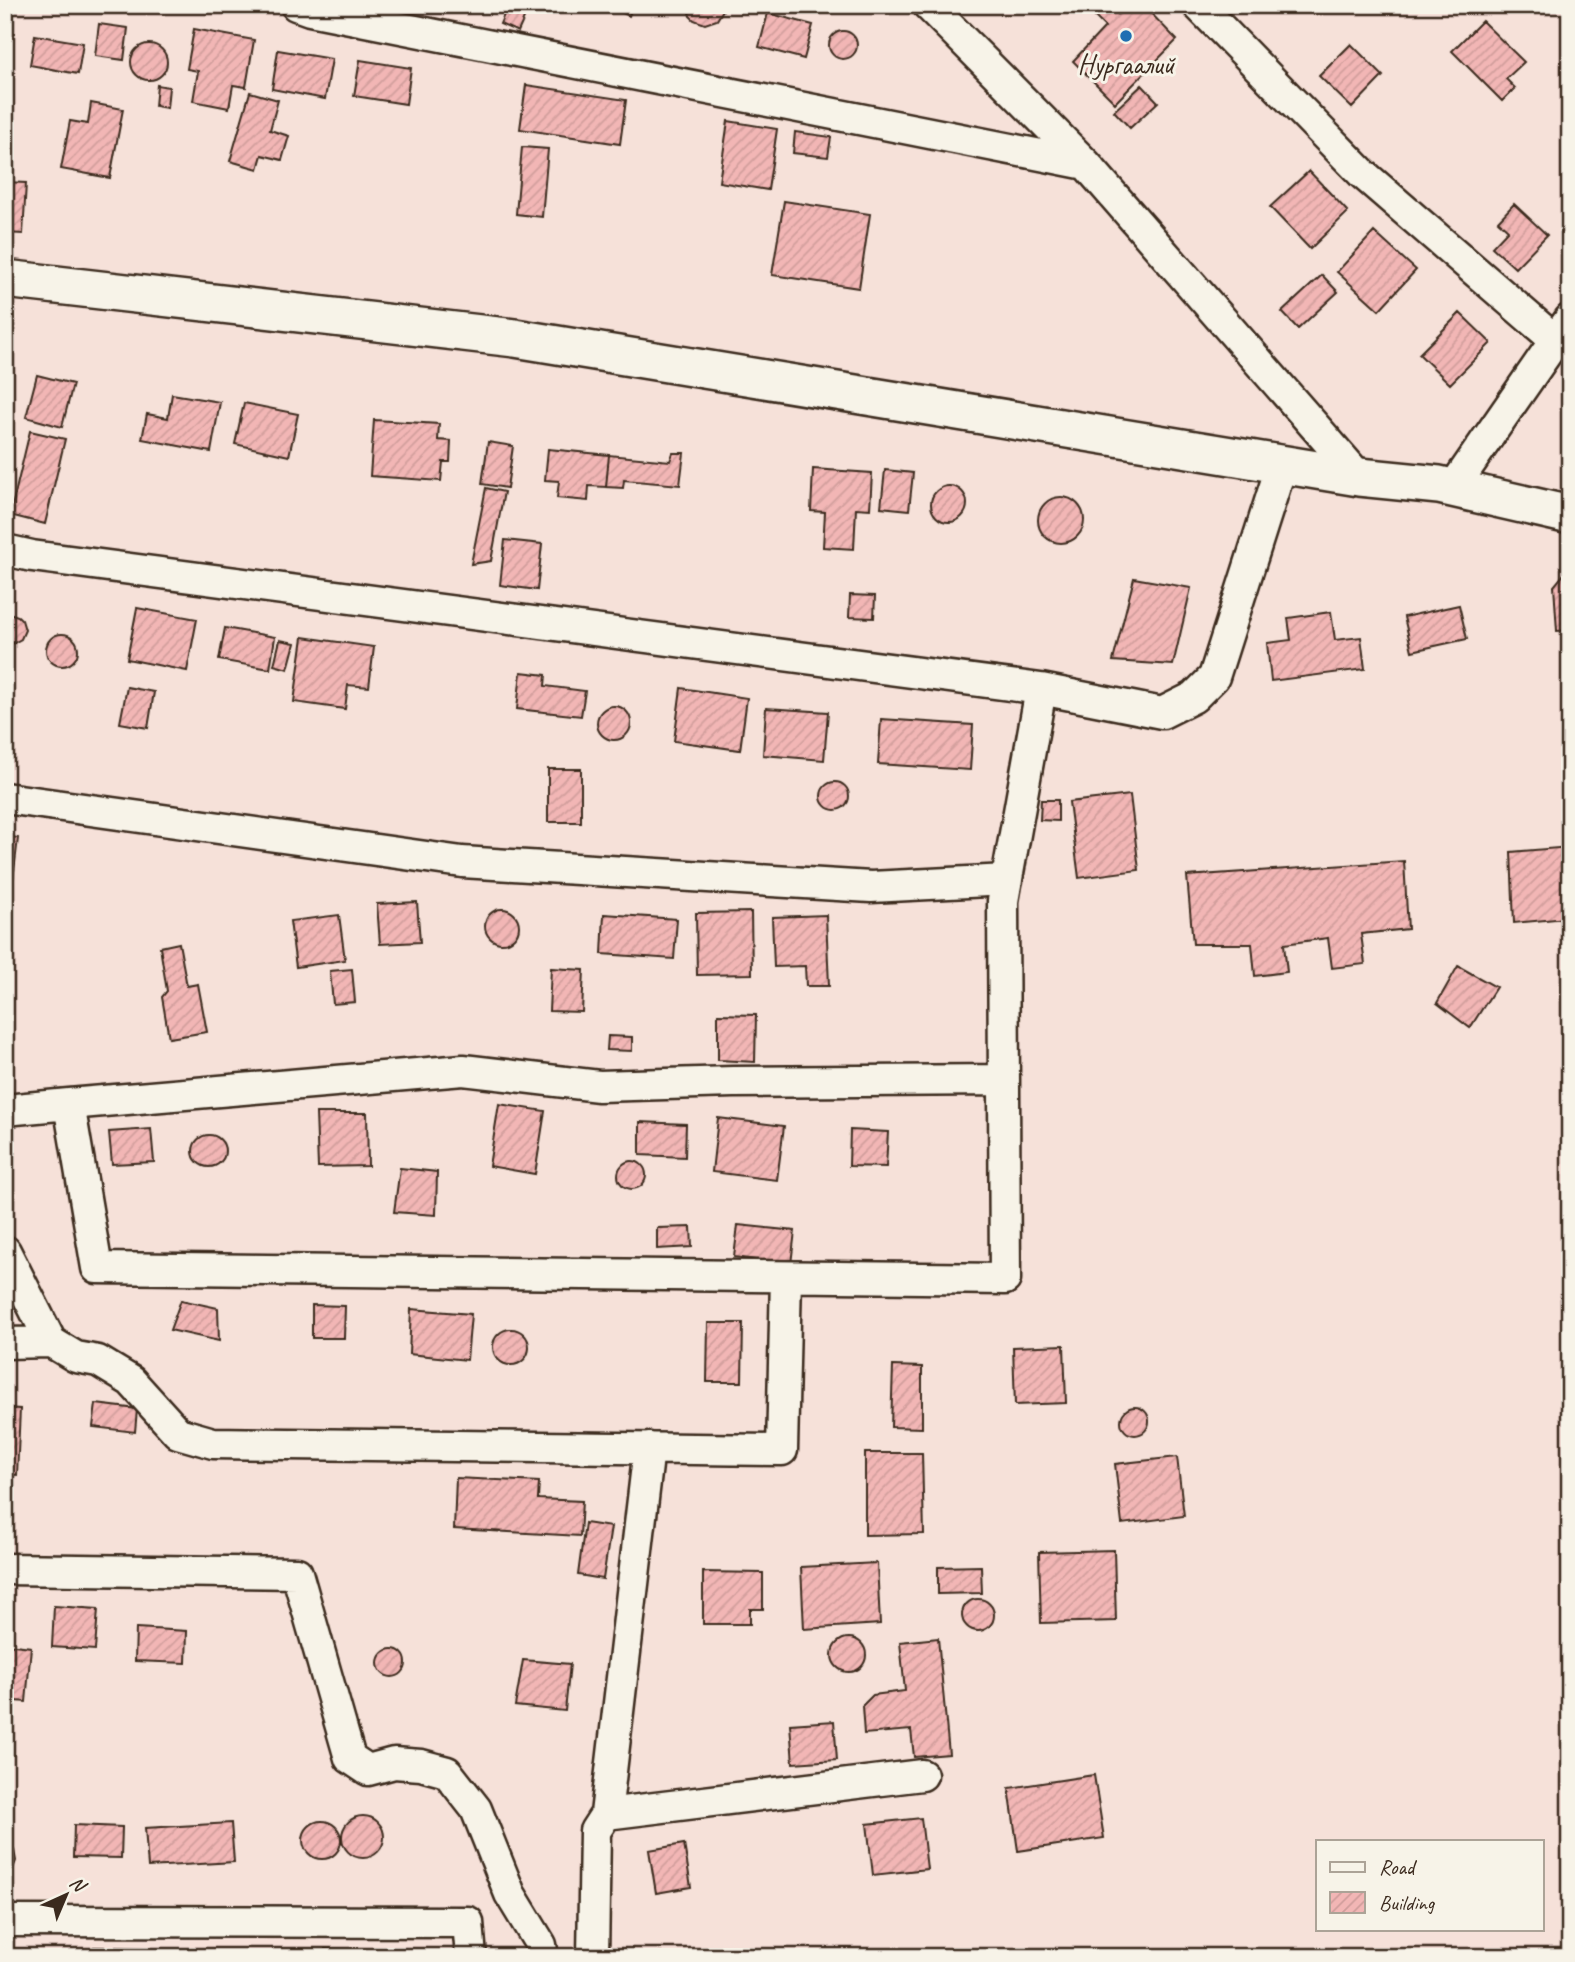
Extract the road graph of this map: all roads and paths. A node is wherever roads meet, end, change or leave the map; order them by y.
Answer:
1 (296, 5) edge
2 (928, 5) edge
3 (1198, 5) edge
4 (1086, 164) junction
5 (5, 279) edge
6 (1562, 330) edge
7 (1282, 464) junction
8 (1359, 477) junction
9 (1453, 488) junction
10 (1570, 515) edge
11 (5, 550) edge
12 (1041, 690) junction
13 (5, 798) edge
14 (1007, 880) junction
15 (1004, 1080) junction
16 (69, 1104) junction
17 (5, 1110) edge
18 (5, 1251) edge
19 (786, 1277) junction
20 (51, 1342) junction
21 (5, 1343) edge
22 (649, 1448) junction
23 (5, 1569) edge
24 (922, 1775) dead end
25 (606, 1814) junction
26 (5, 1921) edge
27 (471, 1957) edge
28 (544, 1957) edge
29 (593, 1957) edge

1 - 4 street
2 - 4 street
3 - 6 street
4 - 8 street
5 - 7 street
6 - 9 street
7 - 8 street
7 - 12 street
8 - 9 street
9 - 10 street
11 - 12 street
12 - 14 street
13 - 14 street
14 - 15 street
15 - 16 street
15 - 19 street
16 - 17 street
16 - 19 street
18 - 20 street
19 - 22 street
20 - 21 street
20 - 22 street
22 - 25 street
23 - 28 street
24 - 25 street
25 - 29 street
26 - 27 street

